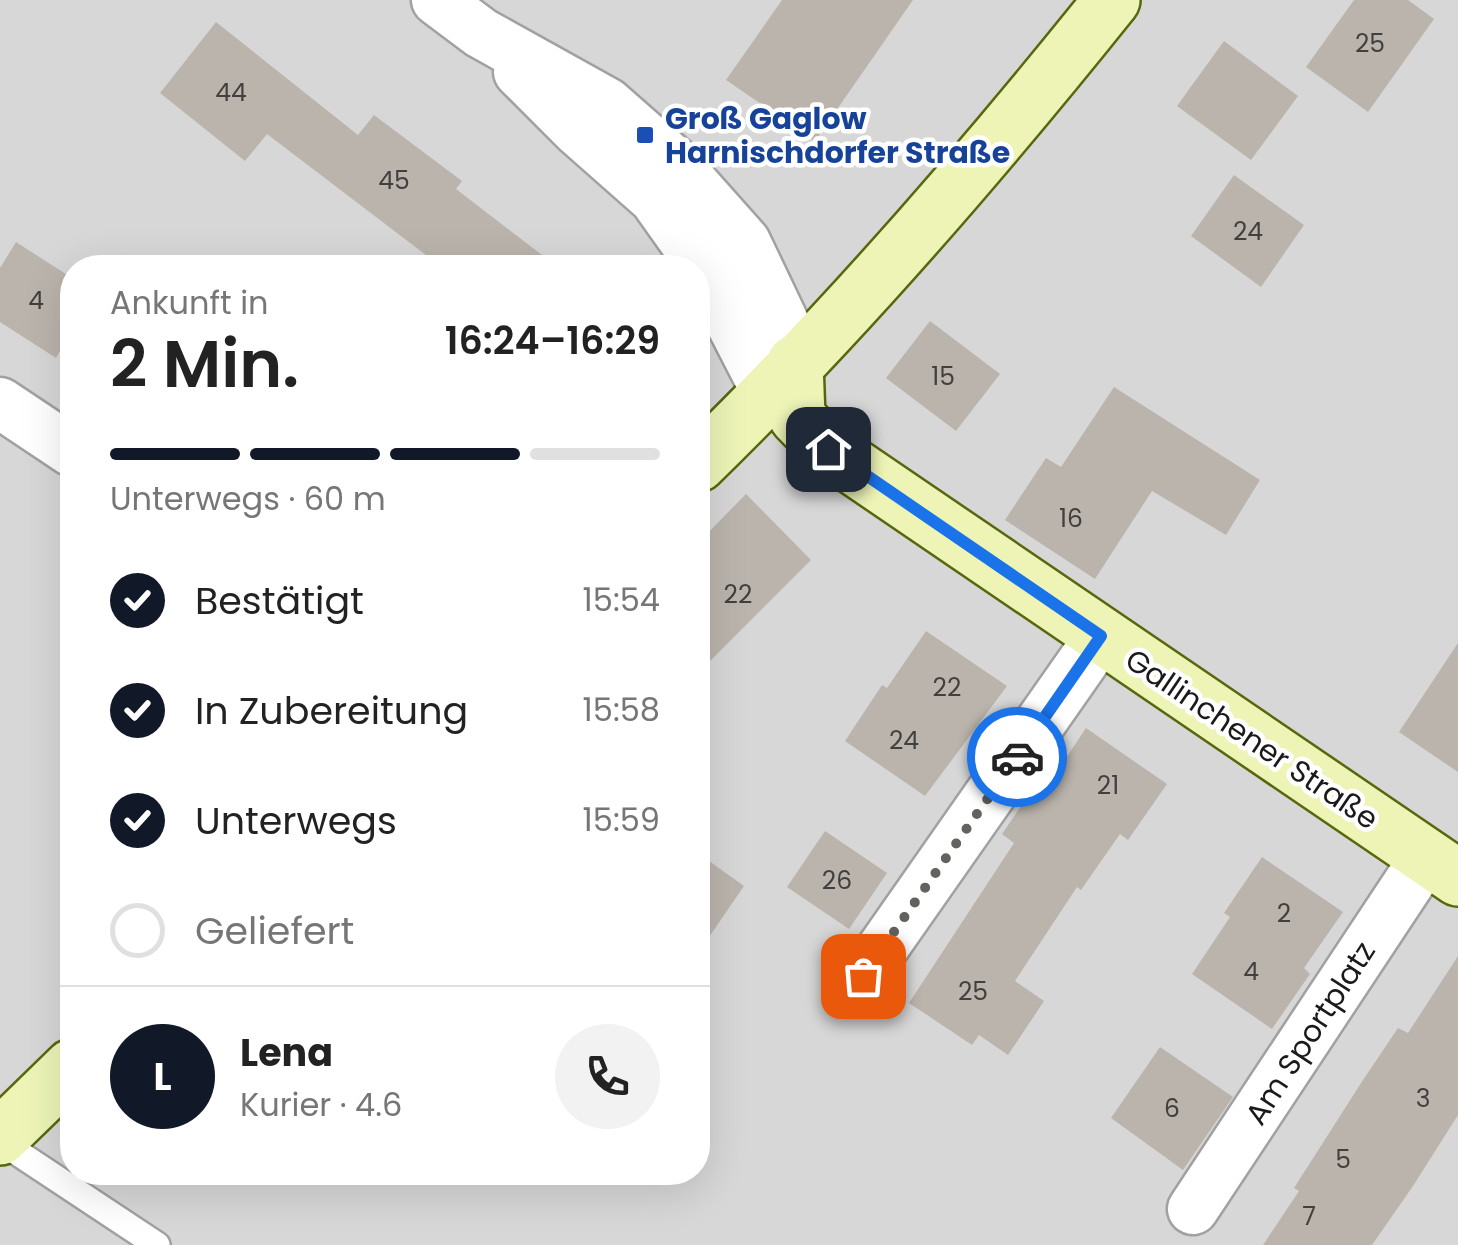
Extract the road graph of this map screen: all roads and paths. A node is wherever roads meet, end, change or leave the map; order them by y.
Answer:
1 (436, 0) edge
2 (1112, 0) edge
3 (695, 255) edge
4 (710, 278) edge
5 (791, 399) junction
6 (0, 403) edge
7 (60, 443) edge
8 (710, 456) edge
9 (1101, 636) junction
10 (1442, 868) edge
11 (863, 976) dead end
12 (60, 1079) edge
13 (0, 1139) edge
14 (60, 1178) edge
15 (70, 1185) edge
16 (1193, 1209) dead end
17 (158, 1245) edge

1 - 3 street
2 - 5 street
4 - 5 street
5 - 8 street
5 - 9 street, Gallinchener Straße
6 - 7 street
9 - 10 street, Gallinchener Straße
9 - 11 street
10 - 16 street, Am Sportplatz
12 - 13 street
13 - 14 lane
15 - 17 lane

